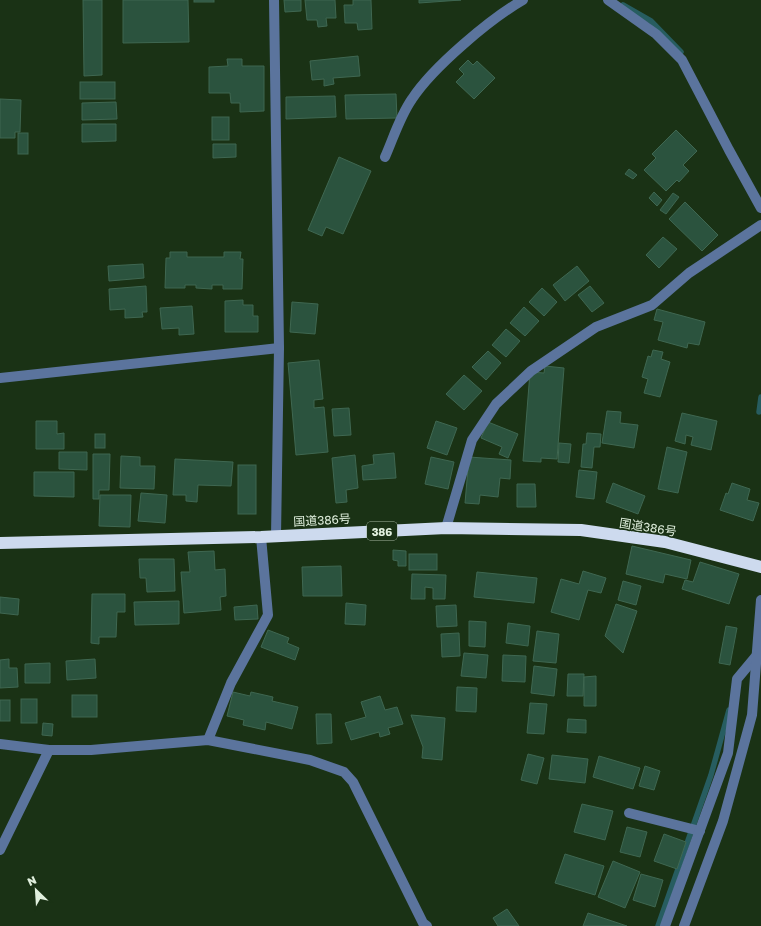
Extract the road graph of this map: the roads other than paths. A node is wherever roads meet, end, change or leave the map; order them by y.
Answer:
1 (274, 0) edge
2 (523, 0) edge
3 (608, 0) edge
4 (385, 157) dead end
5 (761, 208) edge
6 (761, 225) edge
7 (279, 348) junction
8 (0, 378) edge
9 (446, 528) junction
10 (276, 536) junction
11 (262, 537) junction
12 (0, 543) edge
13 (761, 567) edge
14 (761, 600) edge
15 (757, 654) junction
16 (208, 740) junction
17 (0, 744) edge
18 (49, 750) junction
19 (629, 813) dead end
20 (699, 831) junction
21 (0, 850) edge
22 (427, 926) edge
23 (665, 926) edge
24 (684, 926) edge

1 - 7 street
2 - 4 street
3 - 5 street
6 - 9 street
7 - 8 street
7 - 10 street
9 - 10 highway, 国道386号 / 386
9 - 13 highway, 国道386号 / 386
10 - 11 highway, 国道386号 / 386
11 - 12 highway, 国道386号 / 386
11 - 16 street
14 - 15 street
15 - 20 street
15 - 24 street
16 - 18 street
16 - 22 street
17 - 18 street
18 - 21 street
19 - 20 street
20 - 23 street

